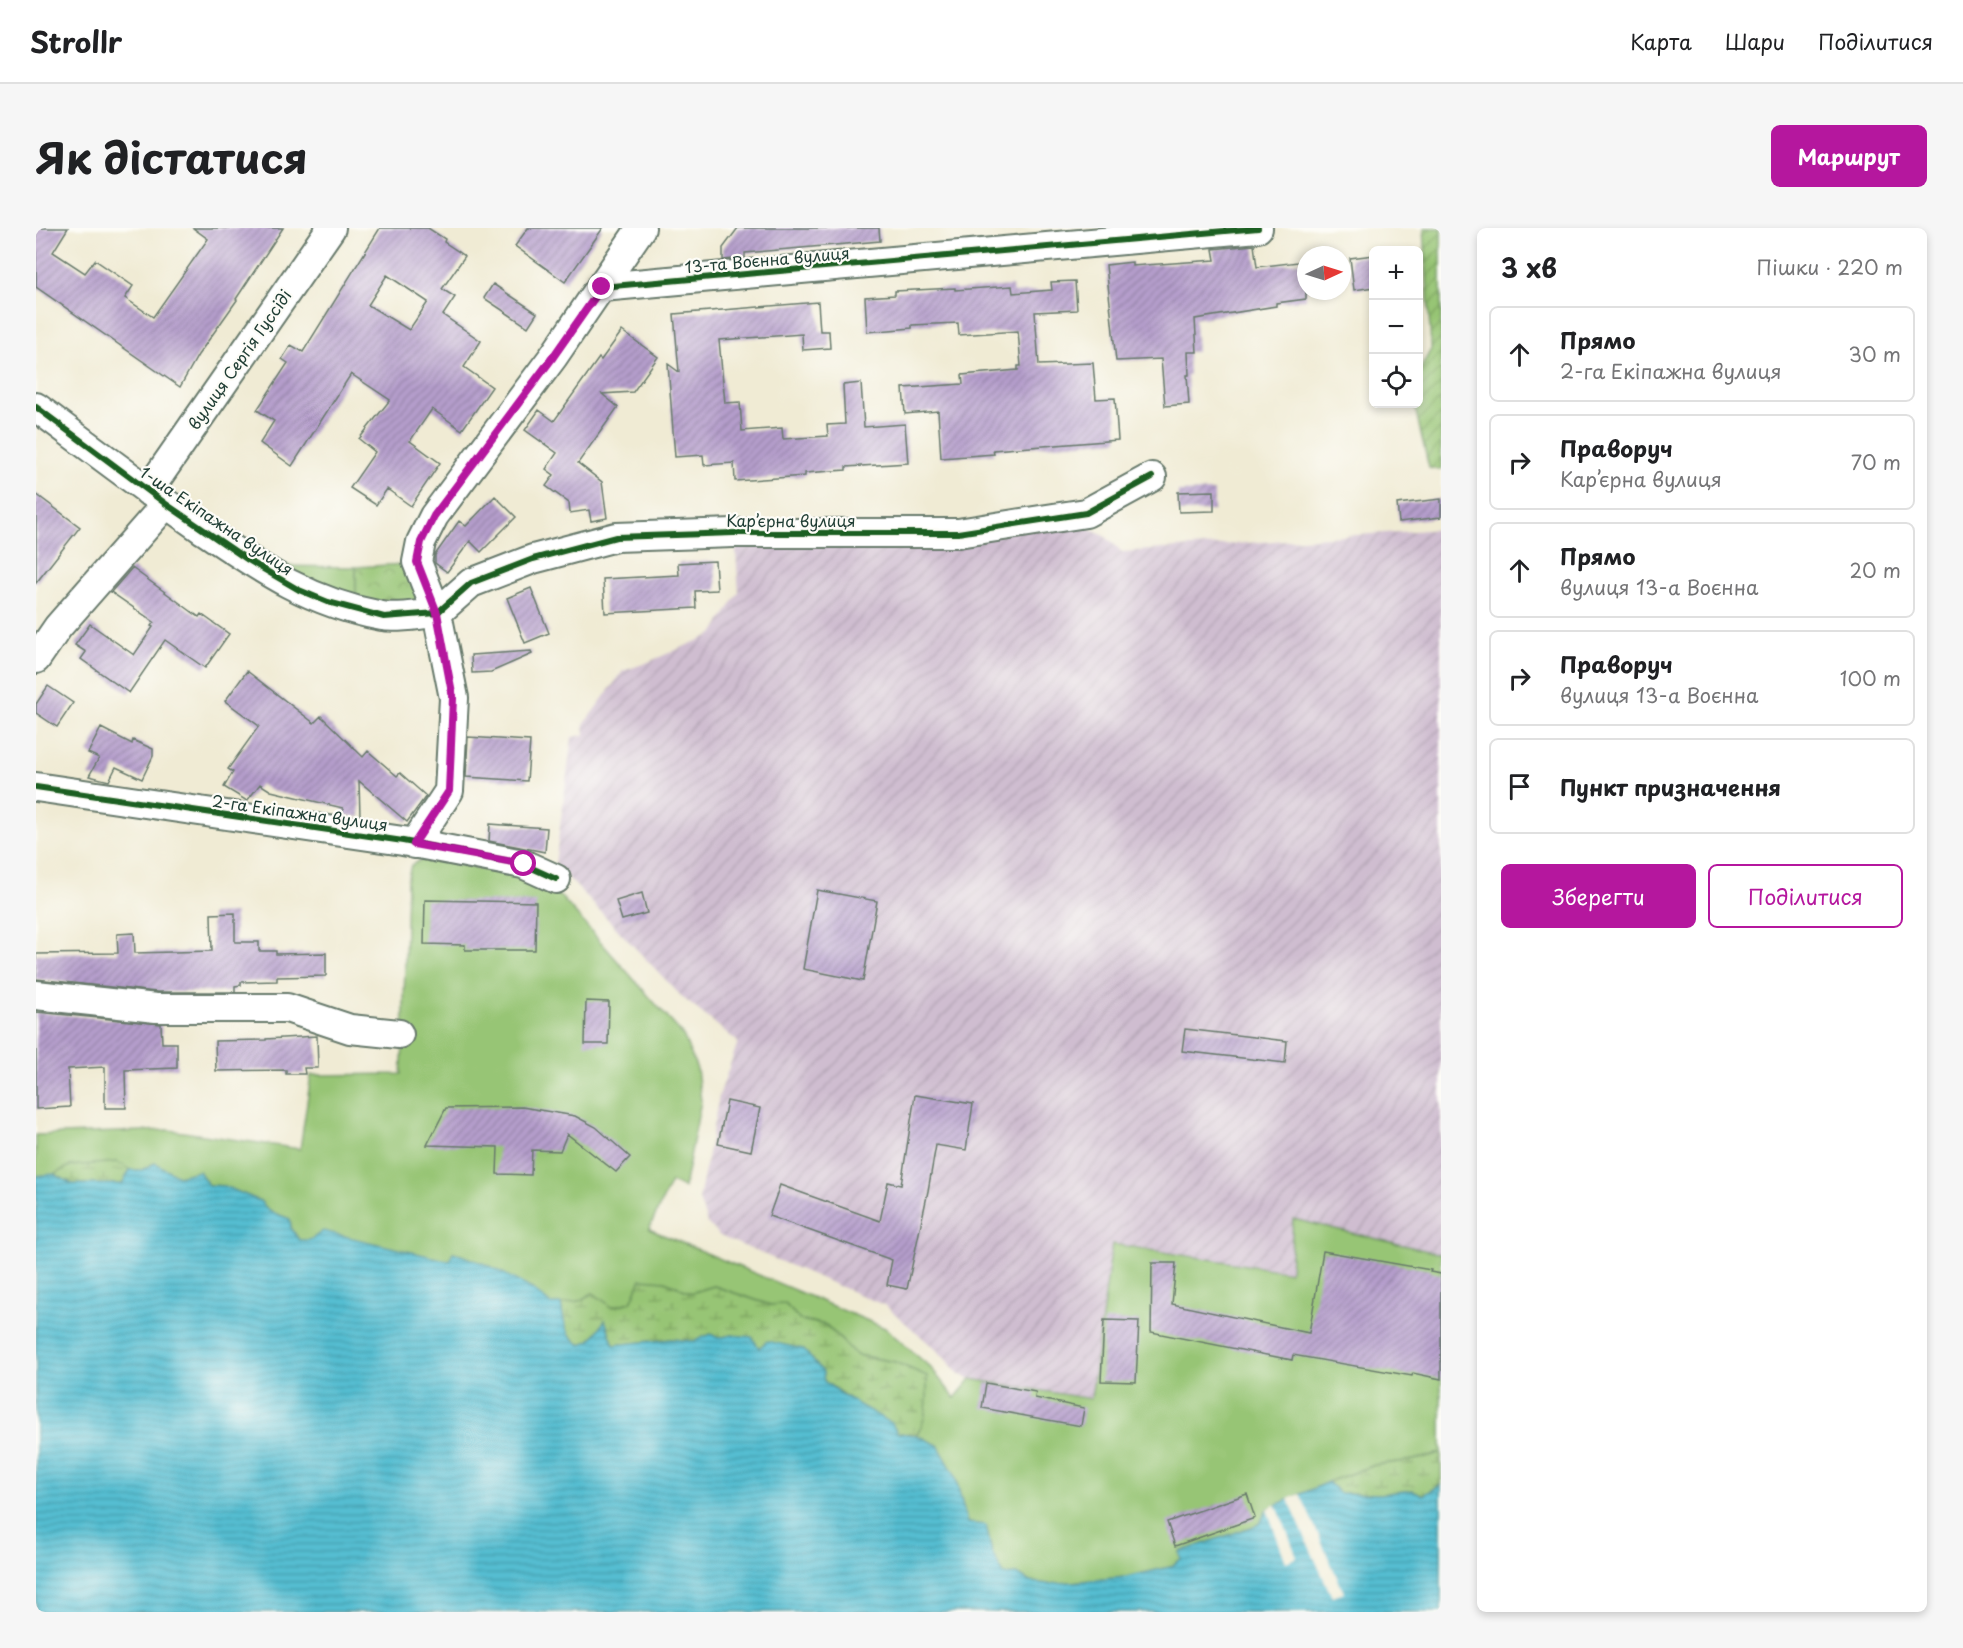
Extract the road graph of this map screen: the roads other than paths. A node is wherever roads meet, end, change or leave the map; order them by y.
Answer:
1 (330, 228) edge
2 (641, 228) edge
3 (1258, 228) edge
4 (602, 287) junction
5 (36, 407) edge
6 (1152, 477) dead end
7 (157, 497) junction
8 (437, 613) junction
9 (36, 658) edge
10 (36, 787) edge
11 (414, 844) junction
12 (556, 879) dead end
13 (36, 995) edge
14 (399, 1034) dead end

1 - 7 street, вулиця Сергія Гуссіді
2 - 4 street
3 - 4 street, 13-та Воєнна вулиця
4 - 8 street
5 - 7 street, 1-ша Екіпажна вулиця
6 - 8 street, Карʼєрна вулиця
7 - 8 street, 1-ша Екіпажна вулиця
7 - 9 street, вулиця Сергія Гуссіді
8 - 11 street
10 - 11 street, 2-га Екіпажна вулиця
11 - 12 street, 2-га Екіпажна вулиця
13 - 14 street

